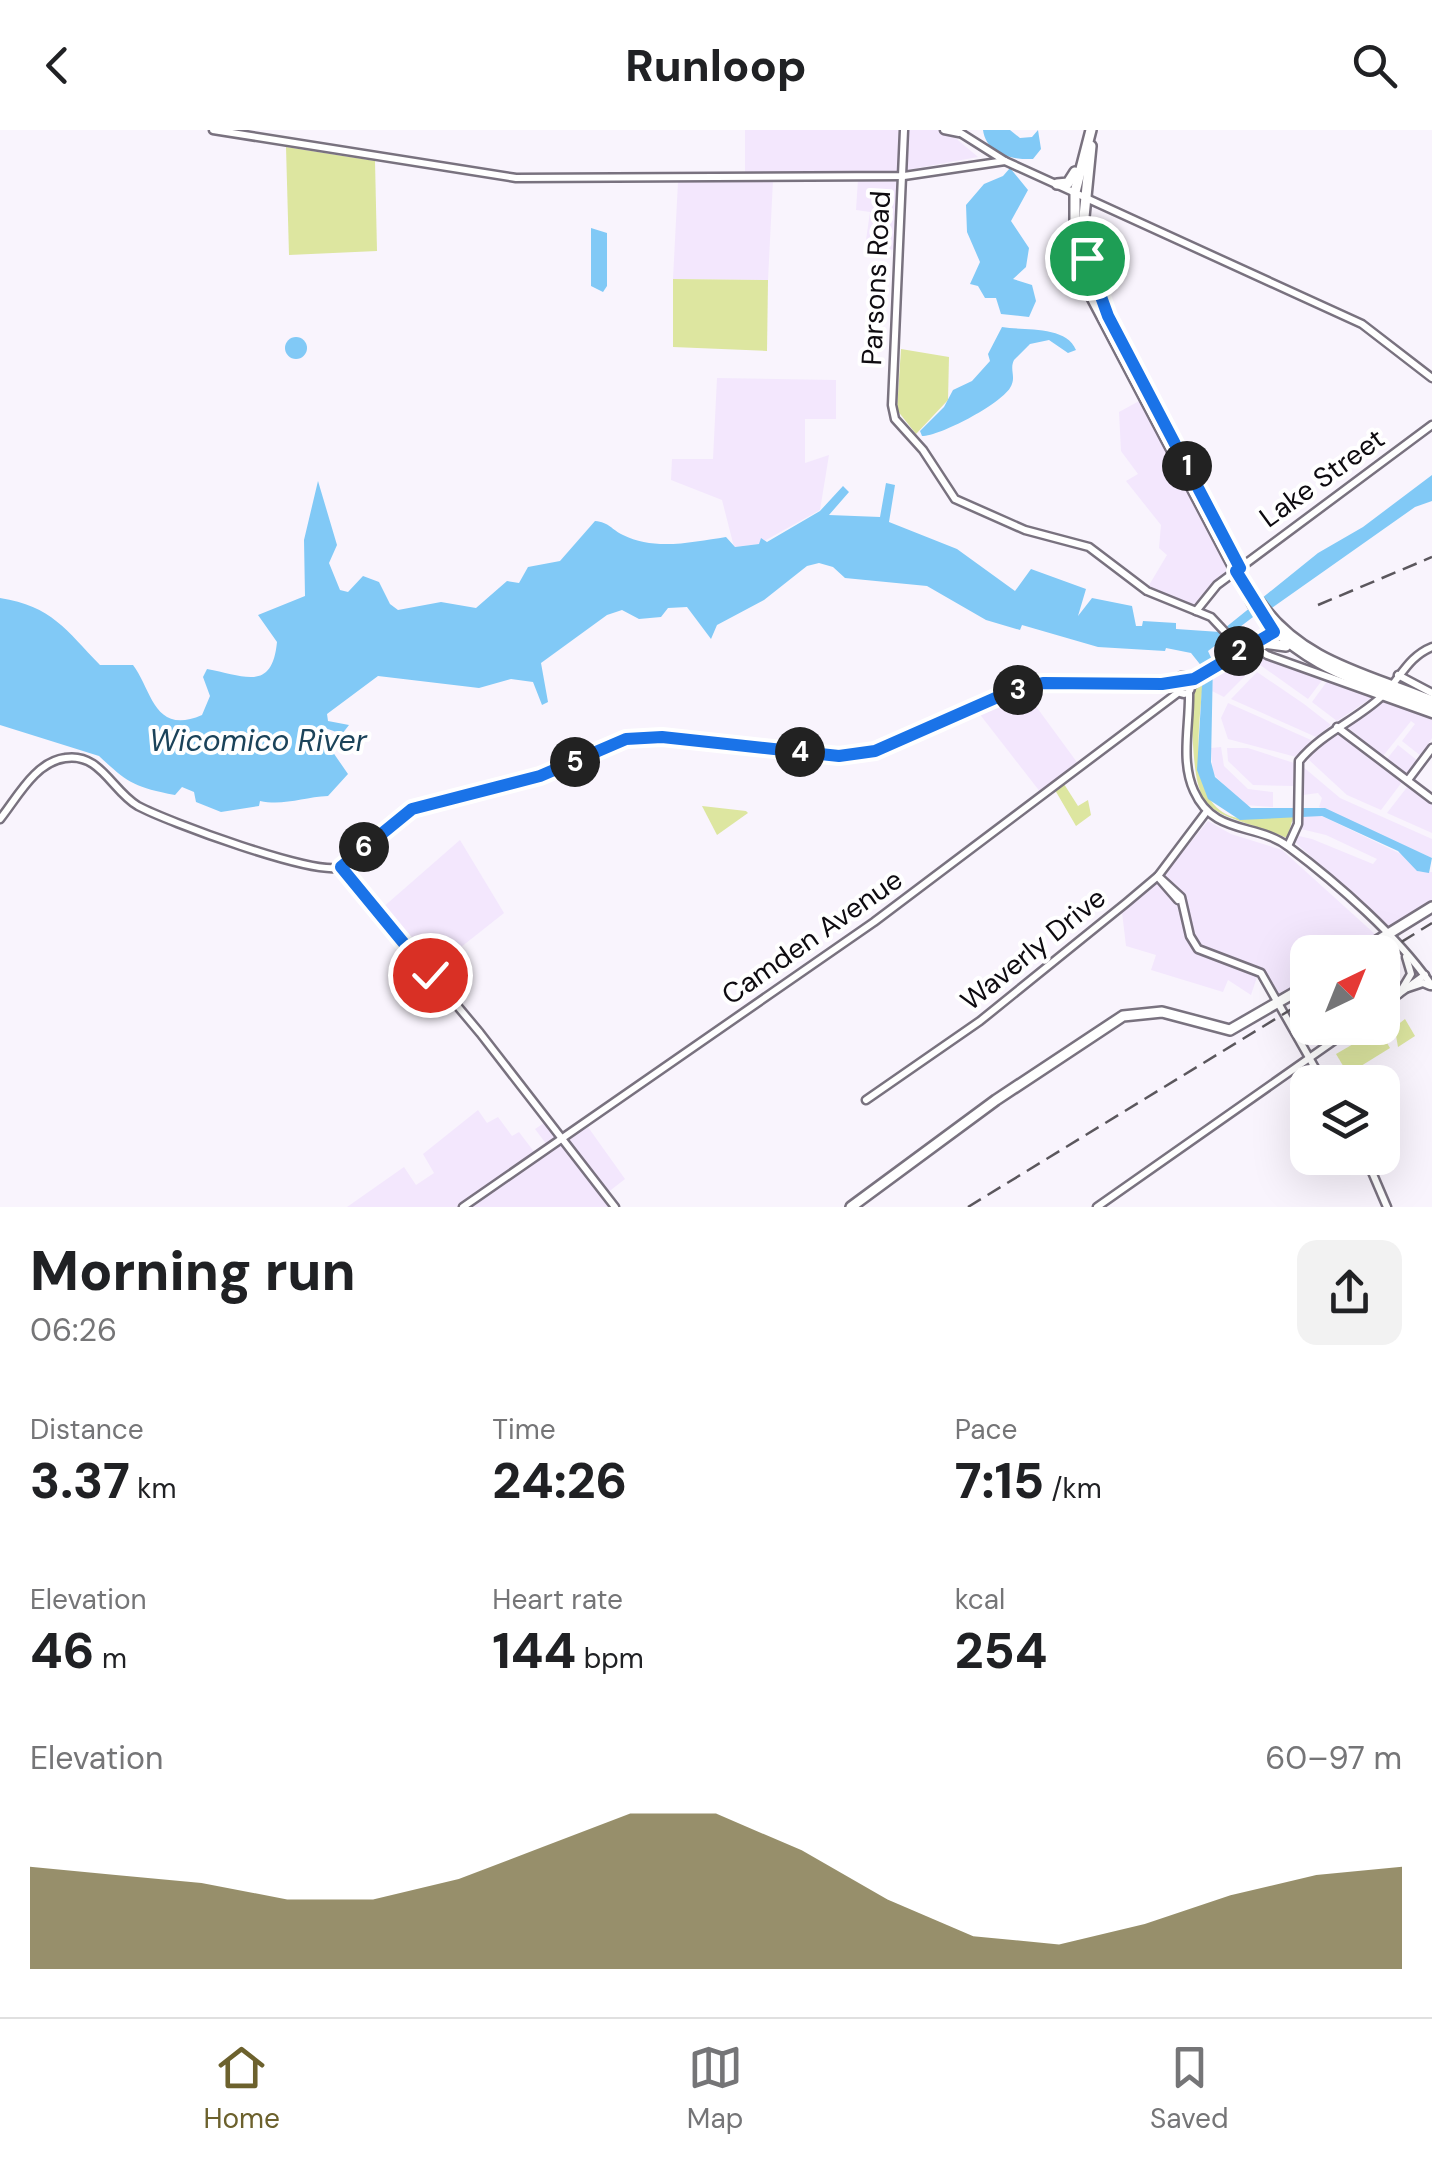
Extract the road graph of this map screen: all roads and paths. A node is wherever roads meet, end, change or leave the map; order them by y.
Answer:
1 (212, 130) edge
2 (904, 130) edge
3 (944, 130) edge
4 (1094, 130) edge
5 (960, 132) edge
6 (1081, 160) junction
7 (1005, 161) junction
8 (904, 176) junction
9 (1057, 184) junction
10 (1079, 194) junction
11 (1432, 378) edge
12 (1432, 425) edge
13 (1238, 570) junction
14 (1196, 611) junction
15 (1277, 630) junction
16 (1253, 643) junction
17 (1432, 646) edge
18 (1242, 650) junction
19 (1293, 650) junction
20 (1337, 674) junction
21 (1324, 675) junction
22 (1202, 676) junction
23 (1398, 676) junction
24 (1182, 687) junction
25 (1386, 691) junction
26 (1430, 702) edge
27 (1337, 727) junction
28 (1432, 748) edge
29 (1408, 780) junction
30 (1432, 799) edge
31 (1207, 810) junction
32 (0, 820) edge
33 (1288, 846) junction
34 (341, 867) junction
35 (1158, 876) junction
36 (1432, 907) edge
37 (1387, 934) joint
38 (1400, 947) joint
39 (1424, 975) junction
40 (1432, 986) edge
41 (1408, 988) junction
42 (1400, 992) edge
43 (1400, 993) edge
44 (1290, 995) edge
45 (1277, 1003) junction
46 (1327, 1045) edge
47 (1308, 1058) junction
48 (1312, 1065) edge
49 (866, 1100) dead end
50 (562, 1140) junction
51 (1373, 1175) edge
52 (462, 1207) edge
53 (615, 1207) edge
54 (851, 1207) edge
55 (1097, 1207) edge
56 (1387, 1207) edge

1 - 8 street
2 - 8 street, Parsons Road
3 - 5 street
4 - 6 main road
4 - 10 main road
5 - 7 street
6 - 9 main road
6 - 10 main road
7 - 8 street
7 - 9 street
8 - 14 street, Parsons Road
9 - 10 street
10 - 11 street
10 - 13 main road
12 - 13 street, Lake Street
13 - 14 street, Lake Street
13 - 15 main road
14 - 18 street
15 - 16 street
15 - 19 main road
15 - 25 main road
16 - 18 street
16 - 19 main road
16 - 21 street
17 - 23 street
18 - 22 street
19 - 20 main road
20 - 21 main road
20 - 25 main road
21 - 25 street
22 - 24 street, Camden Avenue
22 - 24 street
23 - 25 street
23 - 26 street
24 - 31 street
24 - 34 street
24 - 50 street, Camden Avenue
25 - 26 main road
25 - 27 street
27 - 29 street
27 - 33 street
28 - 29 street
29 - 30 street
31 - 33 street
31 - 35 street, Waverly Drive
32 - 34 street
33 - 37 street
34 - 50 street
35 - 45 street
35 - 49 street, Waverly Drive
36 - 37 main road
38 - 39 street
38 - 42 street
39 - 40 street
39 - 41 street
40 - 41 street
41 - 43 street
44 - 45 main road
45 - 47 street
45 - 54 main road
46 - 47 street
47 - 48 street
47 - 55 street
50 - 52 street, Camden Avenue
50 - 53 street
51 - 56 street

